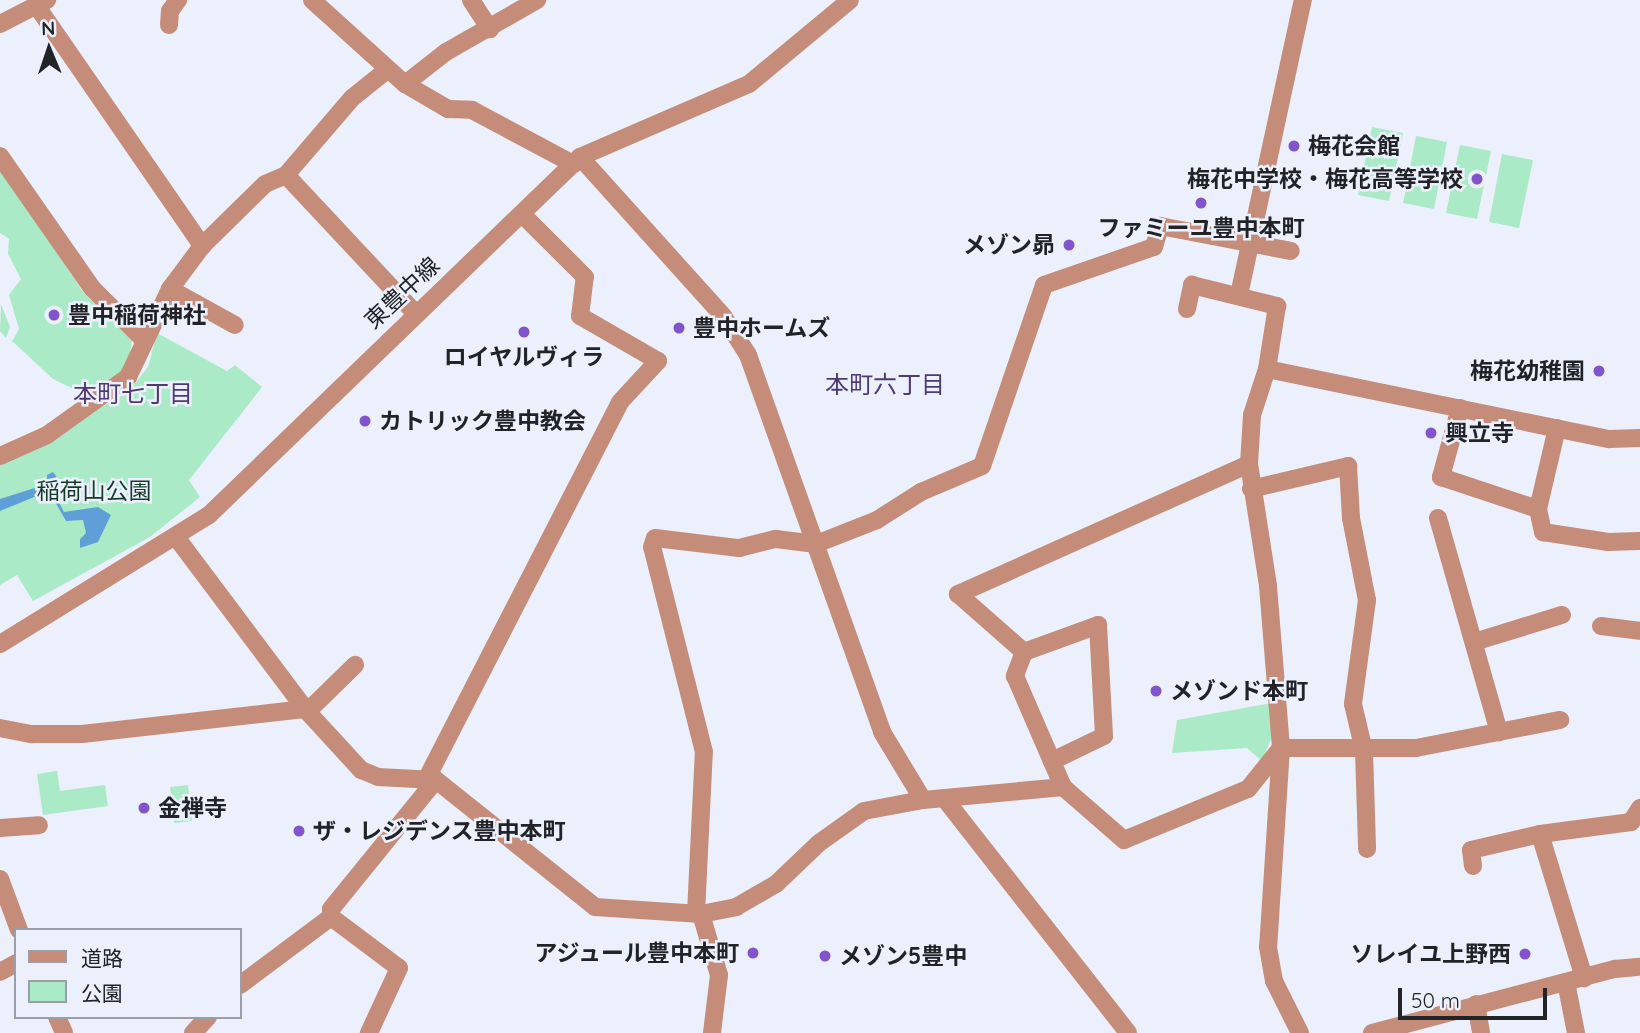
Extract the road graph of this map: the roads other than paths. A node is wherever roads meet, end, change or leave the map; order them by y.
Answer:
1 (178, 0) edge
2 (312, 0) edge
3 (471, 0) edge
4 (537, 0) edge
5 (850, 0) edge
6 (1303, 0) edge
7 (42, 3) edge
8 (0, 24) edge
9 (169, 25) dead end
10 (490, 29) junction
11 (387, 70) junction
12 (405, 84) junction
13 (0, 156) edge
14 (576, 161) junction
15 (286, 175) junction
16 (523, 215) junction
17 (1251, 243) junction
18 (202, 246) junction
19 (1292, 251) dead end
20 (170, 289) junction
21 (1239, 295) junction
22 (1187, 309) dead end
23 (415, 313) junction
24 (235, 325) dead end
25 (143, 339) junction
26 (1268, 369) junction
27 (1460, 408) junction
28 (1557, 428) junction
29 (1640, 438) edge
30 (0, 456) edge
31 (1249, 464) junction
32 (1251, 489) junction
33 (1538, 509) junction
34 (1438, 518) dead end
35 (176, 537) junction
36 (1640, 541) edge
37 (816, 544) junction
38 (1562, 615) dead end
39 (1601, 626) dead end
40 (1640, 631) edge
41 (1474, 642) junction
42 (0, 644) edge
43 (1024, 652) junction
44 (355, 665) dead end
45 (306, 710) junction
46 (1560, 720) dead end
47 (0, 728) edge
48 (1499, 732) junction
49 (1281, 748) junction
50 (1363, 748) junction
51 (1052, 761) junction
52 (432, 778) junction
53 (1063, 787) junction
54 (944, 798) junction
55 (923, 800) junction
56 (1639, 816) edge
57 (39, 825) dead end
58 (0, 828) edge
59 (1540, 834) junction
60 (1367, 849) dead end
61 (1474, 866) dead end
62 (0, 879) edge
63 (699, 913) junction
64 (331, 917) junction
65 (18, 928) edge
66 (1640, 967) edge
67 (1584, 978) junction
68 (1566, 982) junction
69 (242, 984) edge
70 (1476, 1004) junction
71 (206, 1019) edge
72 (193, 1033) edge
73 (369, 1033) edge
74 (712, 1033) edge
75 (1128, 1033) edge
76 (1300, 1033) edge
77 (1372, 1033) edge
78 (1481, 1033) edge
79 (1576, 1033) edge

1 - 9 street
2 - 11 street
3 - 10 street
4 - 10 street
5 - 14 street, 東豊中線
6 - 17 street
7 - 8 street
7 - 18 street
10 - 12 street
11 - 12 street
11 - 15 street
12 - 14 street
13 - 25 street
14 - 16 street, 東豊中線
14 - 37 street
15 - 18 street
15 - 23 street
16 - 23 street, 東豊中線
16 - 52 street
17 - 19 street
17 - 21 street
17 - 37 street
18 - 20 street
20 - 24 street
20 - 25 street
21 - 22 street
21 - 26 street
23 - 35 street, 東豊中線
25 - 30 street
26 - 27 street
26 - 31 street
27 - 28 street
27 - 33 street
28 - 29 street
28 - 33 street
31 - 32 street
31 - 43 street
32 - 49 street
32 - 50 street
33 - 36 street
34 - 41 street
35 - 42 street, 東豊中線
35 - 45 street
37 - 55 street
37 - 63 street
38 - 41 street
39 - 40 street
41 - 48 street
43 - 51 street
43 - 51 street
44 - 45 street
45 - 47 street
45 - 52 street
46 - 48 street
48 - 50 street
49 - 50 street
49 - 53 street
49 - 76 street
50 - 60 street
51 - 53 street
52 - 63 street
52 - 64 street
53 - 54 street
54 - 55 street
54 - 75 street
55 - 63 street
56 - 59 street
57 - 58 street
59 - 61 street
59 - 67 street
62 - 65 street
63 - 74 street
64 - 69 street
64 - 73 street
66 - 67 street
67 - 68 street
68 - 70 street
68 - 79 street
70 - 77 street
70 - 78 street
71 - 72 street

